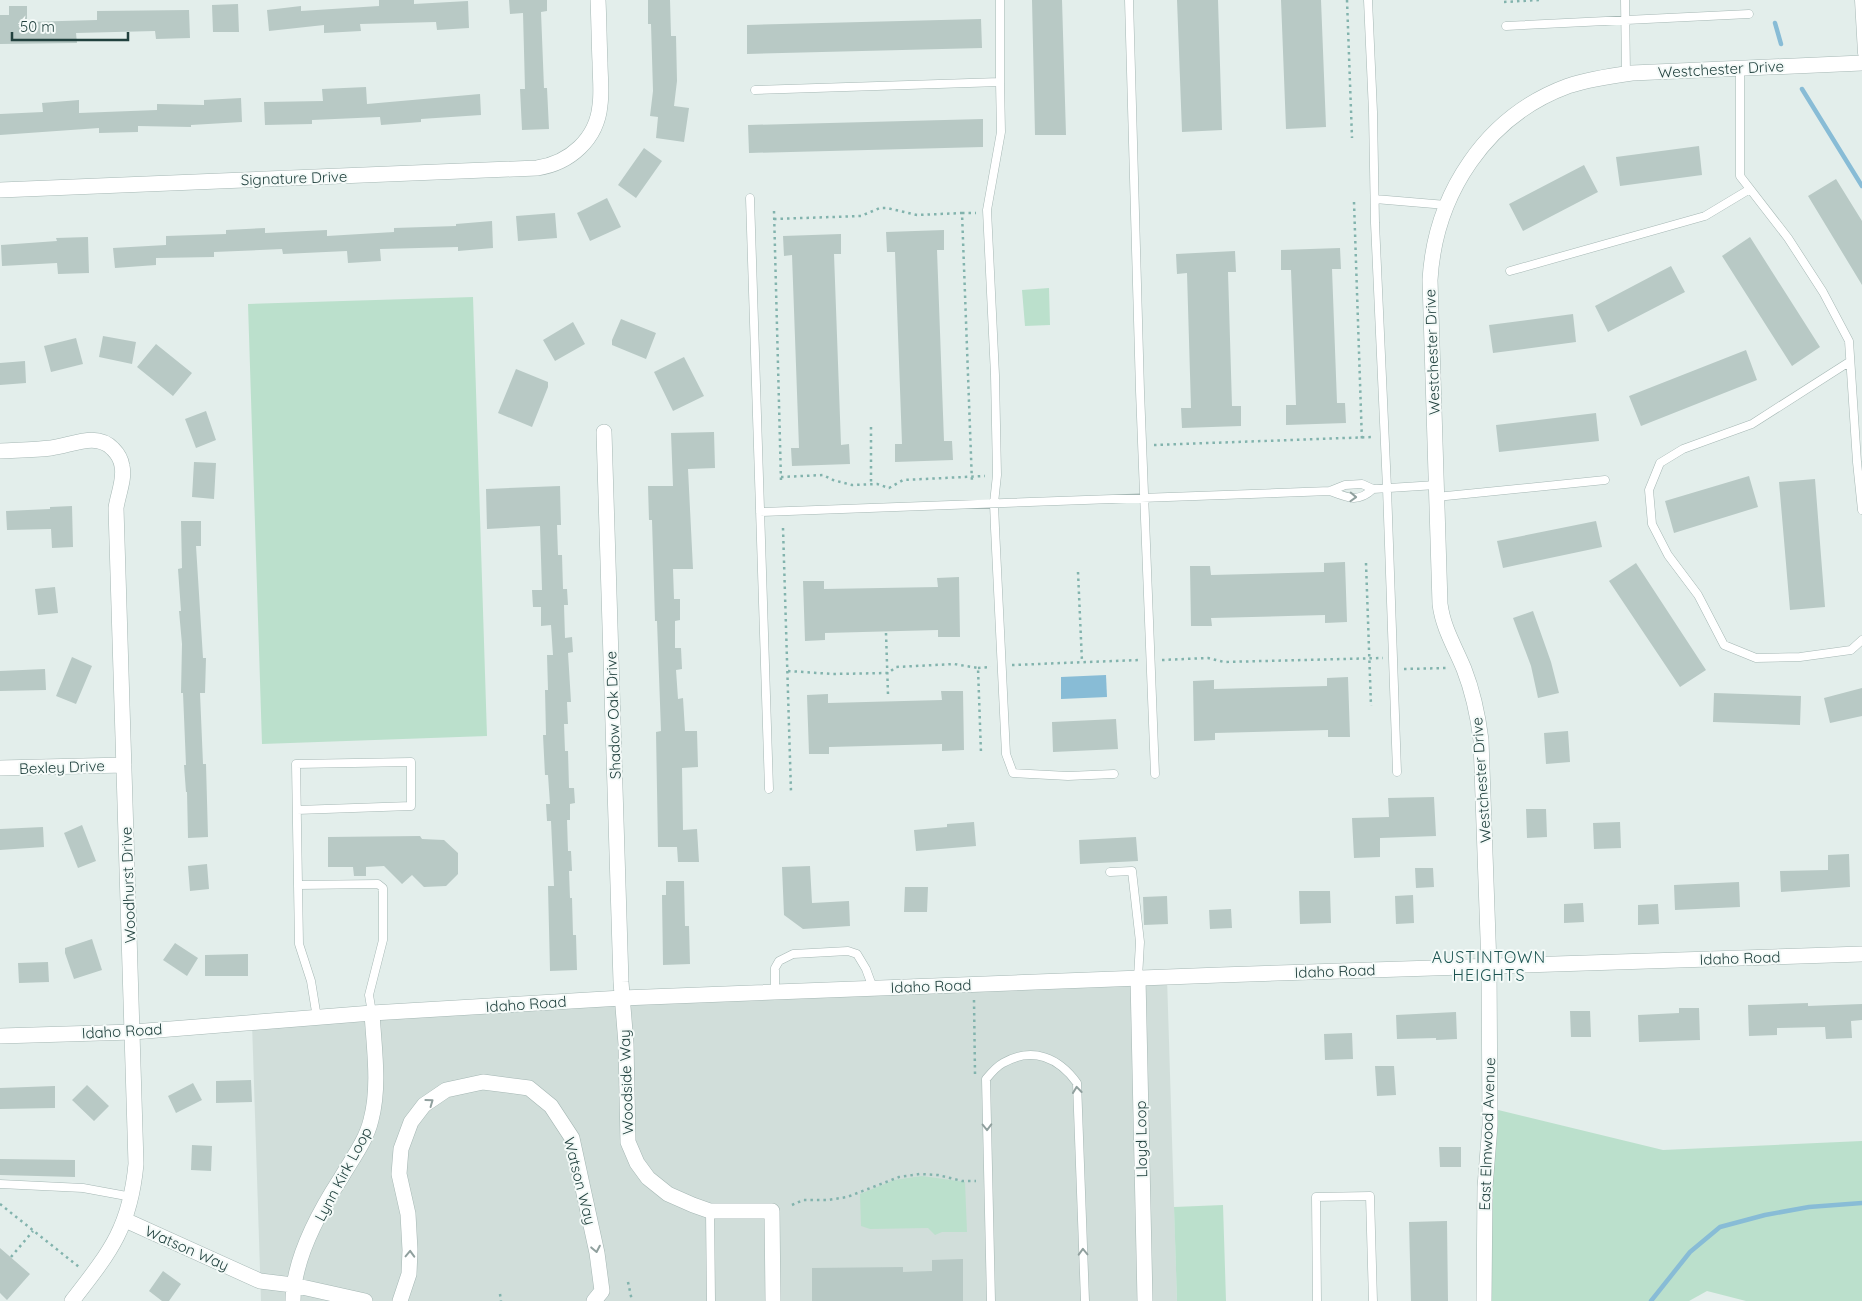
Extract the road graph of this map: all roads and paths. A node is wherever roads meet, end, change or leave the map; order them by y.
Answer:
1 (598, 0) edge
2 (1000, 0) edge
3 (1129, 0) edge
4 (1347, 0) edge
5 (1368, 0) edge
6 (1538, 0) edge
7 (1625, 0) edge
8 (1859, 0) edge
9 (1504, 2) dead end
10 (1749, 14) dead end
11 (1861, 15) edge
12 (1625, 20) junction
13 (1506, 26) dead end
14 (1862, 52) edge
15 (1862, 62) edge
16 (1740, 68) junction
17 (1626, 74) junction
18 (1000, 82) junction
19 (755, 90) dead end
20 (1352, 138) dead end
21 (1750, 189) junction
22 (0, 190) edge
23 (750, 198) dead end
24 (1375, 199) junction
25 (1354, 202) dead end
26 (1446, 205) junction
27 (774, 211) dead end
28 (774, 219) junction
29 (1510, 271) dead end
30 (1849, 362) junction
31 (871, 427) dead end
32 (604, 432) dead end
33 (1362, 437) junction
34 (1385, 437) junction
35 (1362, 442) dead end
36 (1142, 445) junction
37 (0, 450) edge
38 (972, 476) junction
39 (997, 476) junction
40 (781, 477) junction
41 (1605, 480) dead end
42 (782, 481) dead end
43 (972, 483) dead end
44 (871, 484) junction
45 (1387, 488) junction
46 (1373, 489) junction
47 (1330, 491) junction
48 (1436, 491) junction
49 (1144, 498) junction
50 (994, 503) junction
51 (1862, 510) edge
52 (760, 512) junction
53 (783, 528) dead end
54 (1366, 563) dead end
55 (1078, 572) dead end
56 (886, 633) dead end
57 (1862, 640) edge
58 (1369, 658) junction
59 (1393, 658) junction
60 (1151, 660) junction
61 (1082, 662) junction
62 (1001, 666) junction
63 (1463, 667) junction
64 (1394, 669) junction
65 (788, 671) junction
66 (888, 673) junction
67 (888, 694) dead end
68 (1371, 706) dead end
69 (981, 753) dead end
70 (124, 765) junction
71 (0, 768) edge
72 (1397, 772) dead end
73 (1114, 774) dead end
74 (1155, 774) dead end
75 (769, 789) dead end
76 (791, 792) dead end
77 (297, 810) junction
78 (1110, 872) dead end
79 (298, 885) junction
80 (1862, 954) edge
81 (1489, 966) junction
82 (1138, 978) junction
83 (873, 988) junction
84 (775, 992) junction
85 (622, 998) junction
86 (372, 1013) junction
87 (317, 1018) junction
88 (133, 1032) junction
89 (0, 1036) edge
90 (976, 1181) dead end
91 (0, 1184) edge
92 (132, 1197) junction
93 (0, 1204) edge
94 (792, 1205) dead end
95 (710, 1211) junction
96 (125, 1220) junction
97 (33, 1231) junction
98 (11, 1257) dead end
99 (91, 1277) junction
100 (628, 1282) dead end
101 (293, 1285) junction
102 (500, 1294) dead end
103 (72, 1301) edge
104 (293, 1301) edge
105 (365, 1301) edge
106 (400, 1301) edge
107 (501, 1301) edge
108 (594, 1301) edge
109 (632, 1301) edge
110 (711, 1301) edge
111 (773, 1301) edge
112 (991, 1301) edge
113 (1085, 1301) edge
114 (1145, 1301) edge
115 (1318, 1301) edge
116 (1373, 1301) edge
117 (1484, 1301) edge

1 - 22 street, Signature Drive
2 - 18 lane
3 - 36 lane
4 - 20 path
5 - 24 lane
6 - 9 path
7 - 12 lane
8 - 11 lane
10 - 12 lane
11 - 14 lane
12 - 13 lane
12 - 17 lane
15 - 16 street, Westchester Drive
16 - 17 street, Westchester Drive
16 - 21 lane
17 - 26 street, Westchester Drive
18 - 19 lane
18 - 39 lane
21 - 29 lane
21 - 30 lane
23 - 52 lane
24 - 26 lane
24 - 34 lane
25 - 33 path
26 - 48 street, Westchester Drive
27 - 28 path
28 - 38 path
28 - 40 path
30 - 51 lane
30 - 57 lane
31 - 44 path
32 - 85 street, Shadow Oak Drive
33 - 34 path
33 - 35 path
33 - 36 path
34 - 45 lane
36 - 49 lane
37 - 70 street, Woodhurst Drive
38 - 39 path
38 - 43 path
38 - 44 path
39 - 50 lane
40 - 42 path
40 - 44 path
41 - 48 lane
45 - 46 lane
45 - 48 lane
45 - 59 lane
46 - 47 lane
47 -> 46 lane
47 - 49 lane
48 - 63 street, Westchester Drive
49 - 50 lane
49 - 60 lane
50 - 52 lane
50 - 62 lane
52 - 75 lane
53 - 65 path
54 - 58 path
55 - 61 path
56 - 66 path
58 - 59 path
58 - 60 path
58 - 68 path
59 - 64 lane
60 - 61 path
60 - 74 lane
61 - 62 path
62 - 73 lane
63 - 64 path
63 - 81 street, Westchester Drive
64 - 72 lane
65 - 66 path
65 - 76 path
66 - 67 path
66 - 69 path
70 - 71 street, Bexley Drive
70 - 88 street, Woodhurst Drive
77 - 77 lane
77 - 79 lane
78 - 82 lane
79 - 86 lane
79 - 87 lane
80 - 81 street, Idaho Road
81 - 82 street, Idaho Road
81 - 117 street, East Elmwood Avenue
82 - 83 street, Idaho Road
82 - 114 street, Lloyd Loop
83 - 84 street, Idaho Road
83 - 84 lane
84 - 85 street, Idaho Road
85 - 86 street, Idaho Road
85 - 95 street, Woodside Way
86 - 87 street, Idaho Road
86 - 101 street, Lynn Kirk Loop
87 - 88 street, Idaho Road
88 - 89 street, Idaho Road
88 - 92 street, Woodhurst Drive
90 - 94 path
91 - 92 lane
92 - 96 street, Woodhurst Drive
93 - 97 path
95 - 110 lane
95 - 111 street, Woodside Way
96 - 99 street, Woodhurst Drive
96 - 101 street, Watson Way
97 - 98 path
97 - 99 path
99 - 103 street, Woodhurst Drive
100 - 109 path
101 - 104 street, Lynn Kirk Loop
101 - 105 street, Watson Way
102 - 107 path
106 -> 108 street, Watson Way
113 -> 112 lane
115 - 116 lane

